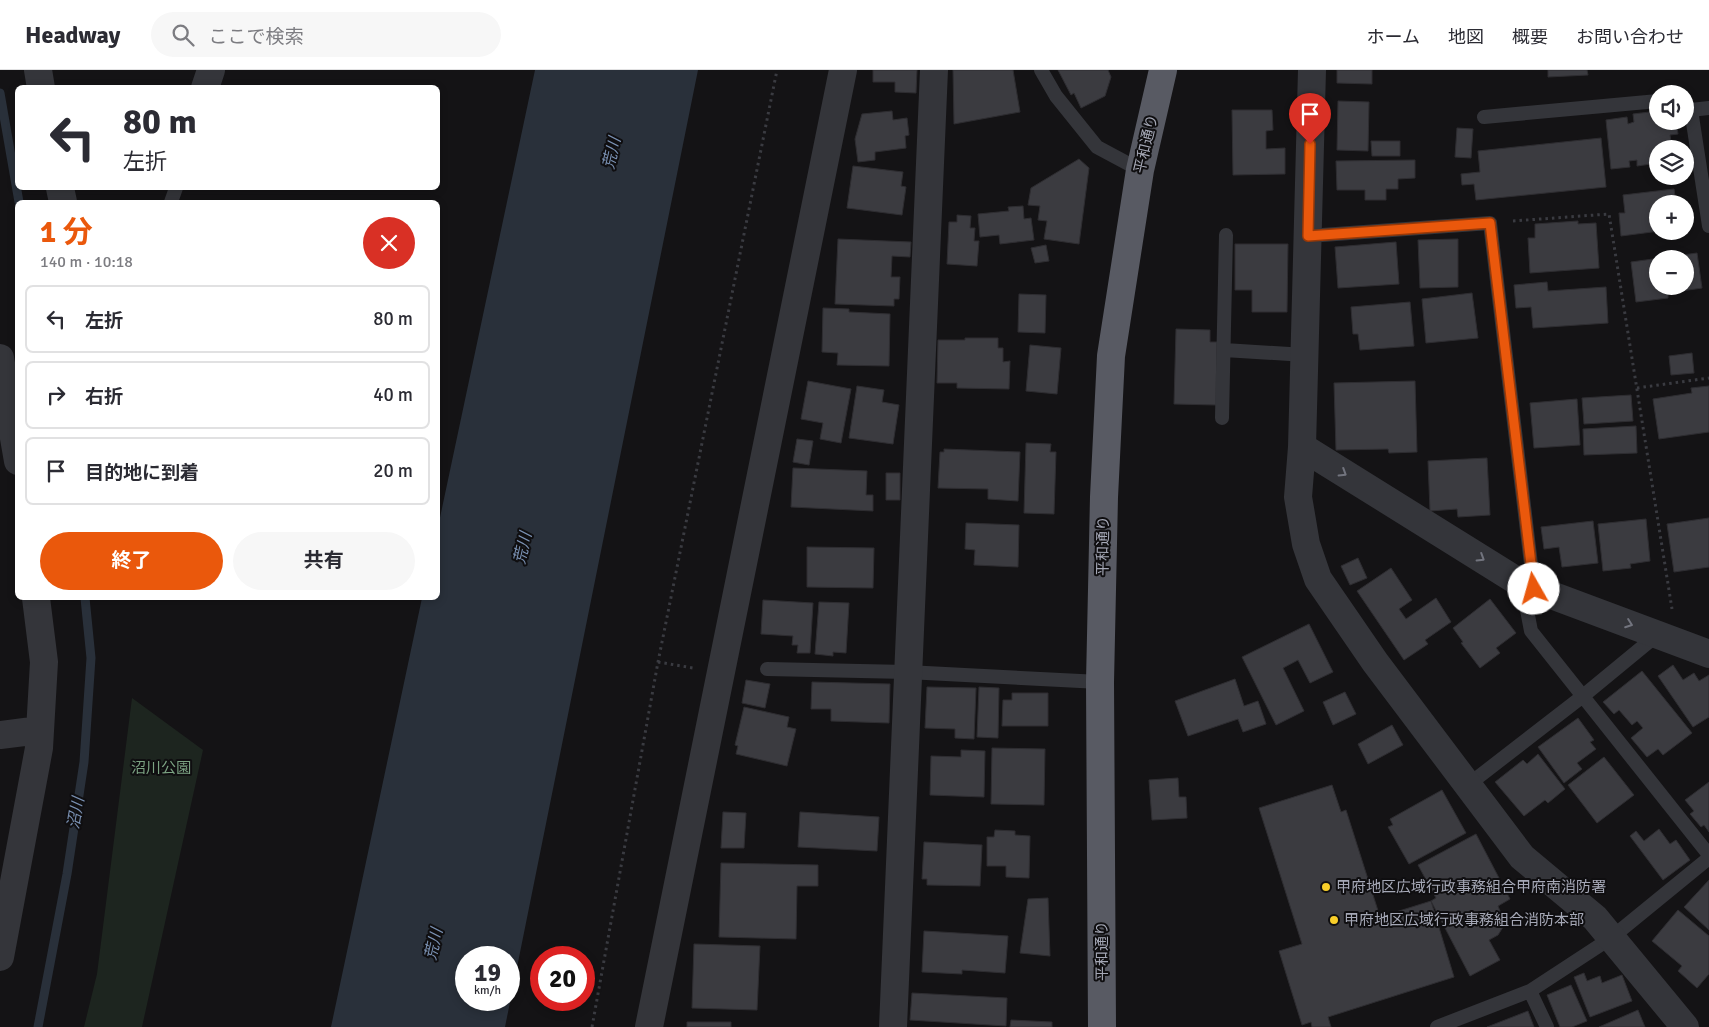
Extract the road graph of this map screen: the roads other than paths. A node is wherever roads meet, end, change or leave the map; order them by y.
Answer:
1 (38, 70) edge
2 (211, 70) edge
3 (843, 70) edge
4 (934, 70) edge
5 (1040, 70) edge
6 (1163, 70) edge
7 (1312, 70) edge
8 (40, 85) edge
9 (206, 85) edge
10 (1649, 102) edge
11 (1694, 108) edge
12 (1709, 108) edge
13 (1484, 117) dead end
14 (1692, 130) edge
15 (1140, 170) junction
16 (1709, 226) edge
17 (1226, 236) dead end
18 (1308, 236) junction
19 (1224, 350) junction
20 (1305, 355) junction
21 (0, 358) edge
22 (1222, 418) dead end
23 (15, 444) edge
24 (1302, 447) junction
25 (1528, 586) junction
26 (36, 600) edge
27 (1667, 638) junction
28 (1709, 654) edge
29 (767, 669) dead end
30 (907, 672) junction
31 (1100, 682) junction
32 (1583, 696) junction
33 (40, 730) junction
34 (0, 735) edge
35 (1468, 785) junction
36 (1709, 857) edge
37 (1611, 938) junction
38 (0, 957) edge
39 (1530, 991) junction
40 (1688, 1026) edge
41 (649, 1027) edge
42 (893, 1027) edge
43 (1102, 1027) edge
44 (1437, 1027) edge
45 (1547, 1027) edge

1 - 8 street
2 - 9 street
3 - 41 street
4 - 30 street
5 - 15 lane
6 - 15 highway, 平和通り
7 - 18 street
10 - 13 lane
11 - 12 lane
14 - 16 lane
15 - 31 highway, 平和通り
17 - 19 lane
18 - 20 street
18 - 25 lane
19 - 20 lane
19 - 22 lane
20 - 24 street
21 - 23 street
24 -> 25 street
24 - 35 street
25 -> 27 street
25 - 32 lane
26 - 33 street
27 - 28 street
27 - 32 lane
29 - 30 lane
30 - 31 lane
30 - 42 street
31 - 43 highway, 平和通り
32 - 35 lane
32 - 36 lane
33 - 34 street
33 - 38 street
35 - 37 street
36 - 37 lane
37 - 39 lane
37 - 40 street
39 - 44 lane
39 - 45 lane

